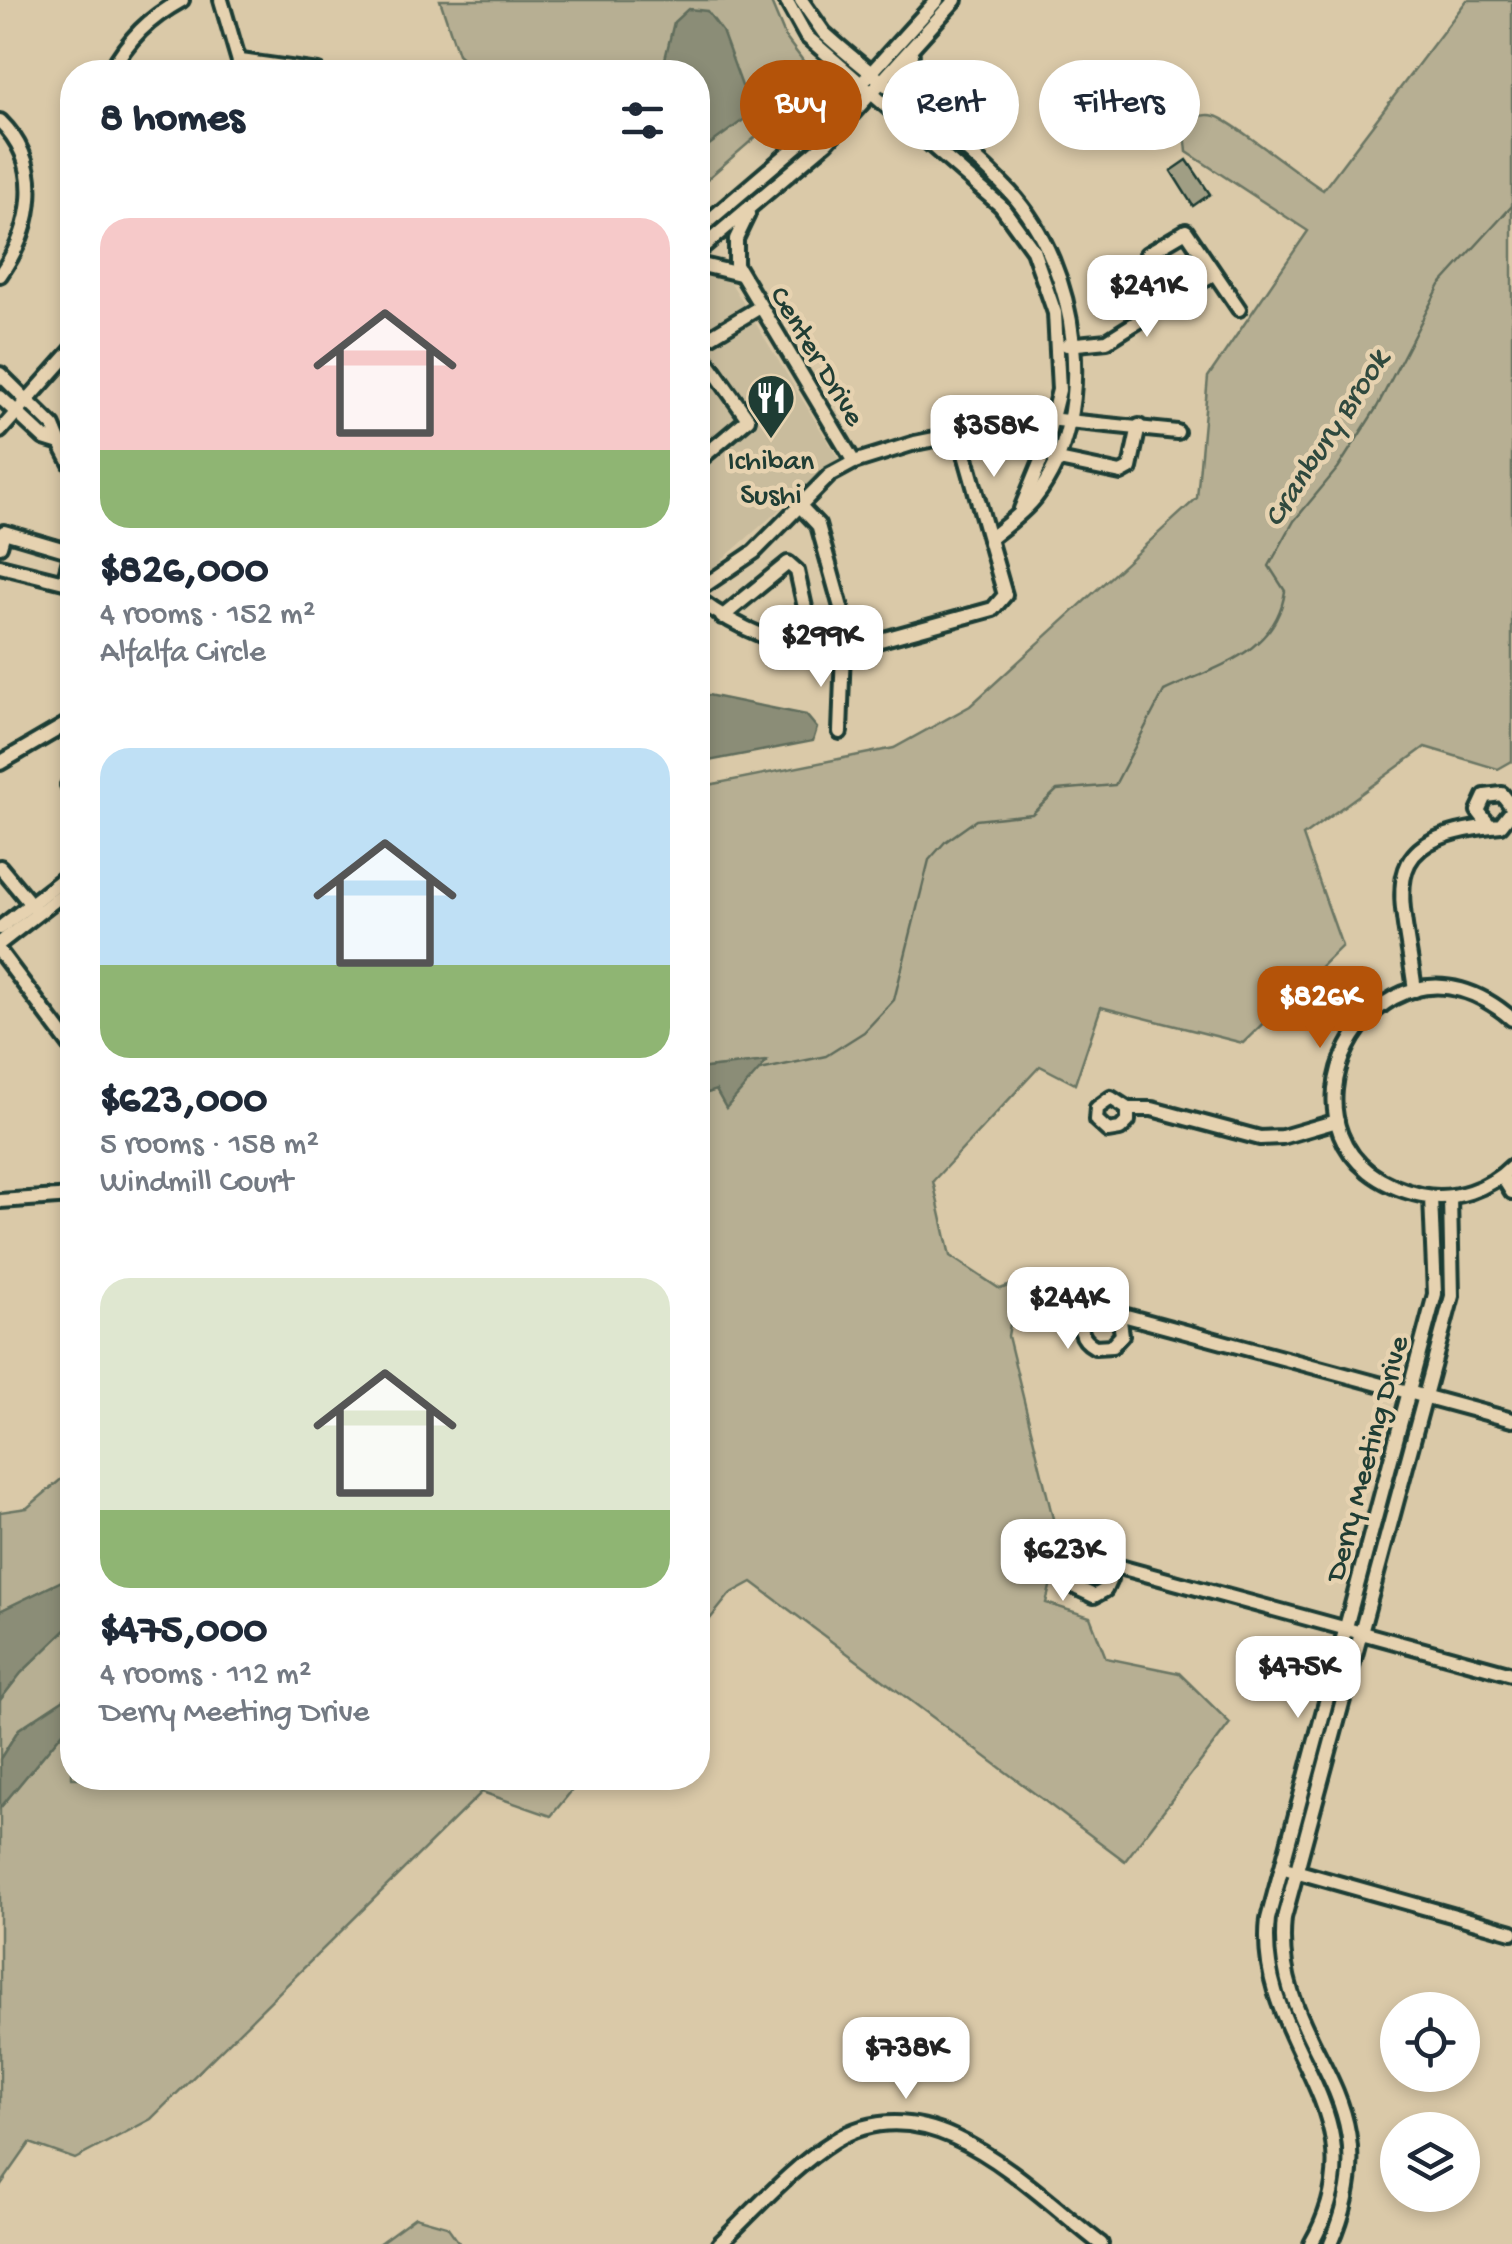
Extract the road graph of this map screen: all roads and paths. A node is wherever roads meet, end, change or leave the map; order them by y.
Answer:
1 (182, 0) edge
2 (220, 0) edge
3 (786, 0) edge
4 (800, 0) edge
5 (937, 0) edge
6 (955, 0) edge
7 (914, 48) junction
8 (824, 53) junction
9 (117, 60) edge
10 (240, 60) edge
11 (827, 60) edge
12 (831, 60) edge
13 (911, 60) edge
14 (876, 80) junction
15 (882, 85) edge
16 (862, 86) edge
17 (862, 89) edge
18 (871, 97) junction
19 (0, 120) edge
20 (792, 150) edge
21 (962, 150) edge
22 (752, 208) junction
23 (710, 220) edge
24 (710, 242) edge
25 (710, 267) edge
26 (740, 274) junction
27 (1213, 274) junction
28 (0, 275) edge
29 (1168, 302) junction
30 (760, 307) junction
31 (1239, 309) dead end
32 (710, 338) edge
33 (1075, 344) junction
34 (1060, 346) junction
35 (60, 364) edge
36 (710, 364) edge
37 (0, 374) edge
38 (0, 398) edge
39 (30, 400) junction
40 (17, 414) junction
41 (1052, 418) junction
42 (1068, 418) junction
43 (1139, 426) junction
44 (0, 431) edge
45 (1177, 432) dead end
46 (959, 433) junction
47 (60, 443) joint
48 (710, 451) edge
49 (1054, 459) junction
50 (854, 462) junction
51 (799, 504) junction
52 (1020, 512) junction
53 (989, 538) junction
54 (0, 546) edge
55 (60, 548) edge
56 (0, 566) edge
57 (60, 581) edge
58 (710, 582) edge
59 (710, 608) edge
60 (722, 617) junction
61 (814, 649) junction
62 (848, 649) junction
63 (60, 729) edge
64 (840, 732) dead end
65 (0, 762) edge
66 (1512, 809) edge
67 (1489, 826) junction
68 (0, 868) edge
69 (60, 884) edge
70 (60, 893) edge
71 (34, 908) junction
72 (0, 928) edge
73 (0, 944) edge
74 (0, 952) edge
75 (1416, 990) junction
76 (1512, 1019) edge
77 (60, 1032) edge
78 (1128, 1109) dead end
79 (1337, 1122) junction
80 (1507, 1171) edge
81 (1512, 1192) edge
82 (60, 1197) edge
83 (1450, 1197) junction
84 (1431, 1198) junction
85 (0, 1201) edge
86 (1119, 1314) dead end
87 (1409, 1392) junction
88 (1426, 1396) junction
89 (1512, 1420) edge
90 (1105, 1566) dead end
91 (1345, 1629) junction
92 (1362, 1633) junction
93 (1512, 1674) edge
94 (1280, 1867) junction
95 (1296, 1871) junction
96 (1512, 1932) edge
97 (718, 2244) edge
98 (1101, 2244) edge
99 (1311, 2244) edge
100 (1330, 2244) edge

1 - 9 street
2 - 10 street
3 - 8 street
4 - 14 street
5 - 14 street
6 - 7 street
7 - 13 street
7 - 14 street
8 - 11 street
8 - 12 street
14 - 15 street
14 - 16 street
14 - 18 street
17 - 18 street
18 - 22 street
18 - 34 street
19 - 28 street
20 - 23 street
21 - 33 street
22 - 24 street
22 - 26 street
25 - 26 street
26 - 30 street, Center Drive
27 - 29 street
27 - 29 street
27 - 31 street
29 - 33 street
30 - 32 street
30 - 50 street, Center Drive
33 - 34 street
33 - 42 street
34 - 41 street
35 - 39 street
36 - 48 street
37 - 39 street
38 - 40 street
39 - 40 street
39 - 47 street
40 - 44 street
40 - 47 street
41 - 42 street, Center Drive
41 - 46 street, Center Drive
41 - 52 street
42 - 43 street, Center Drive
42 - 49 street
43 - 45 street, Center Drive
43 - 49 street
46 - 50 street, Center Drive
46 - 53 street
49 - 52 street
50 - 51 street, Center Drive
51 - 58 street, Center Drive
51 - 62 street
52 - 53 street
53 - 62 street
54 - 55 street
56 - 57 street
59 - 60 street
60 - 61 street
60 - 61 street
61 - 62 street
62 - 64 street
63 - 65 street
66 - 67 street
66 - 67 street
67 - 75 street
68 - 71 street
69 - 71 street
70 - 71 street
71 - 72 street
71 - 73 street
74 - 77 street
75 - 76 street
75 - 79 street
78 - 79 street
79 - 84 street
80 - 81 street
80 - 83 street
82 - 85 street
83 - 84 street
83 - 88 street, Derry Meeting Drive
84 - 87 street, Derry Meeting Drive
86 - 87 street
87 - 88 street
87 - 91 street, Derry Meeting Drive
88 - 89 street
88 - 92 street, Derry Meeting Drive
90 - 91 street
91 - 92 street
91 - 94 street, Derry Meeting Drive
92 - 93 street
92 - 95 street, Derry Meeting Drive
94 - 95 street
94 - 99 street, Derry Meeting Drive
95 - 96 street
95 - 100 street, Derry Meeting Drive
97 - 98 street

